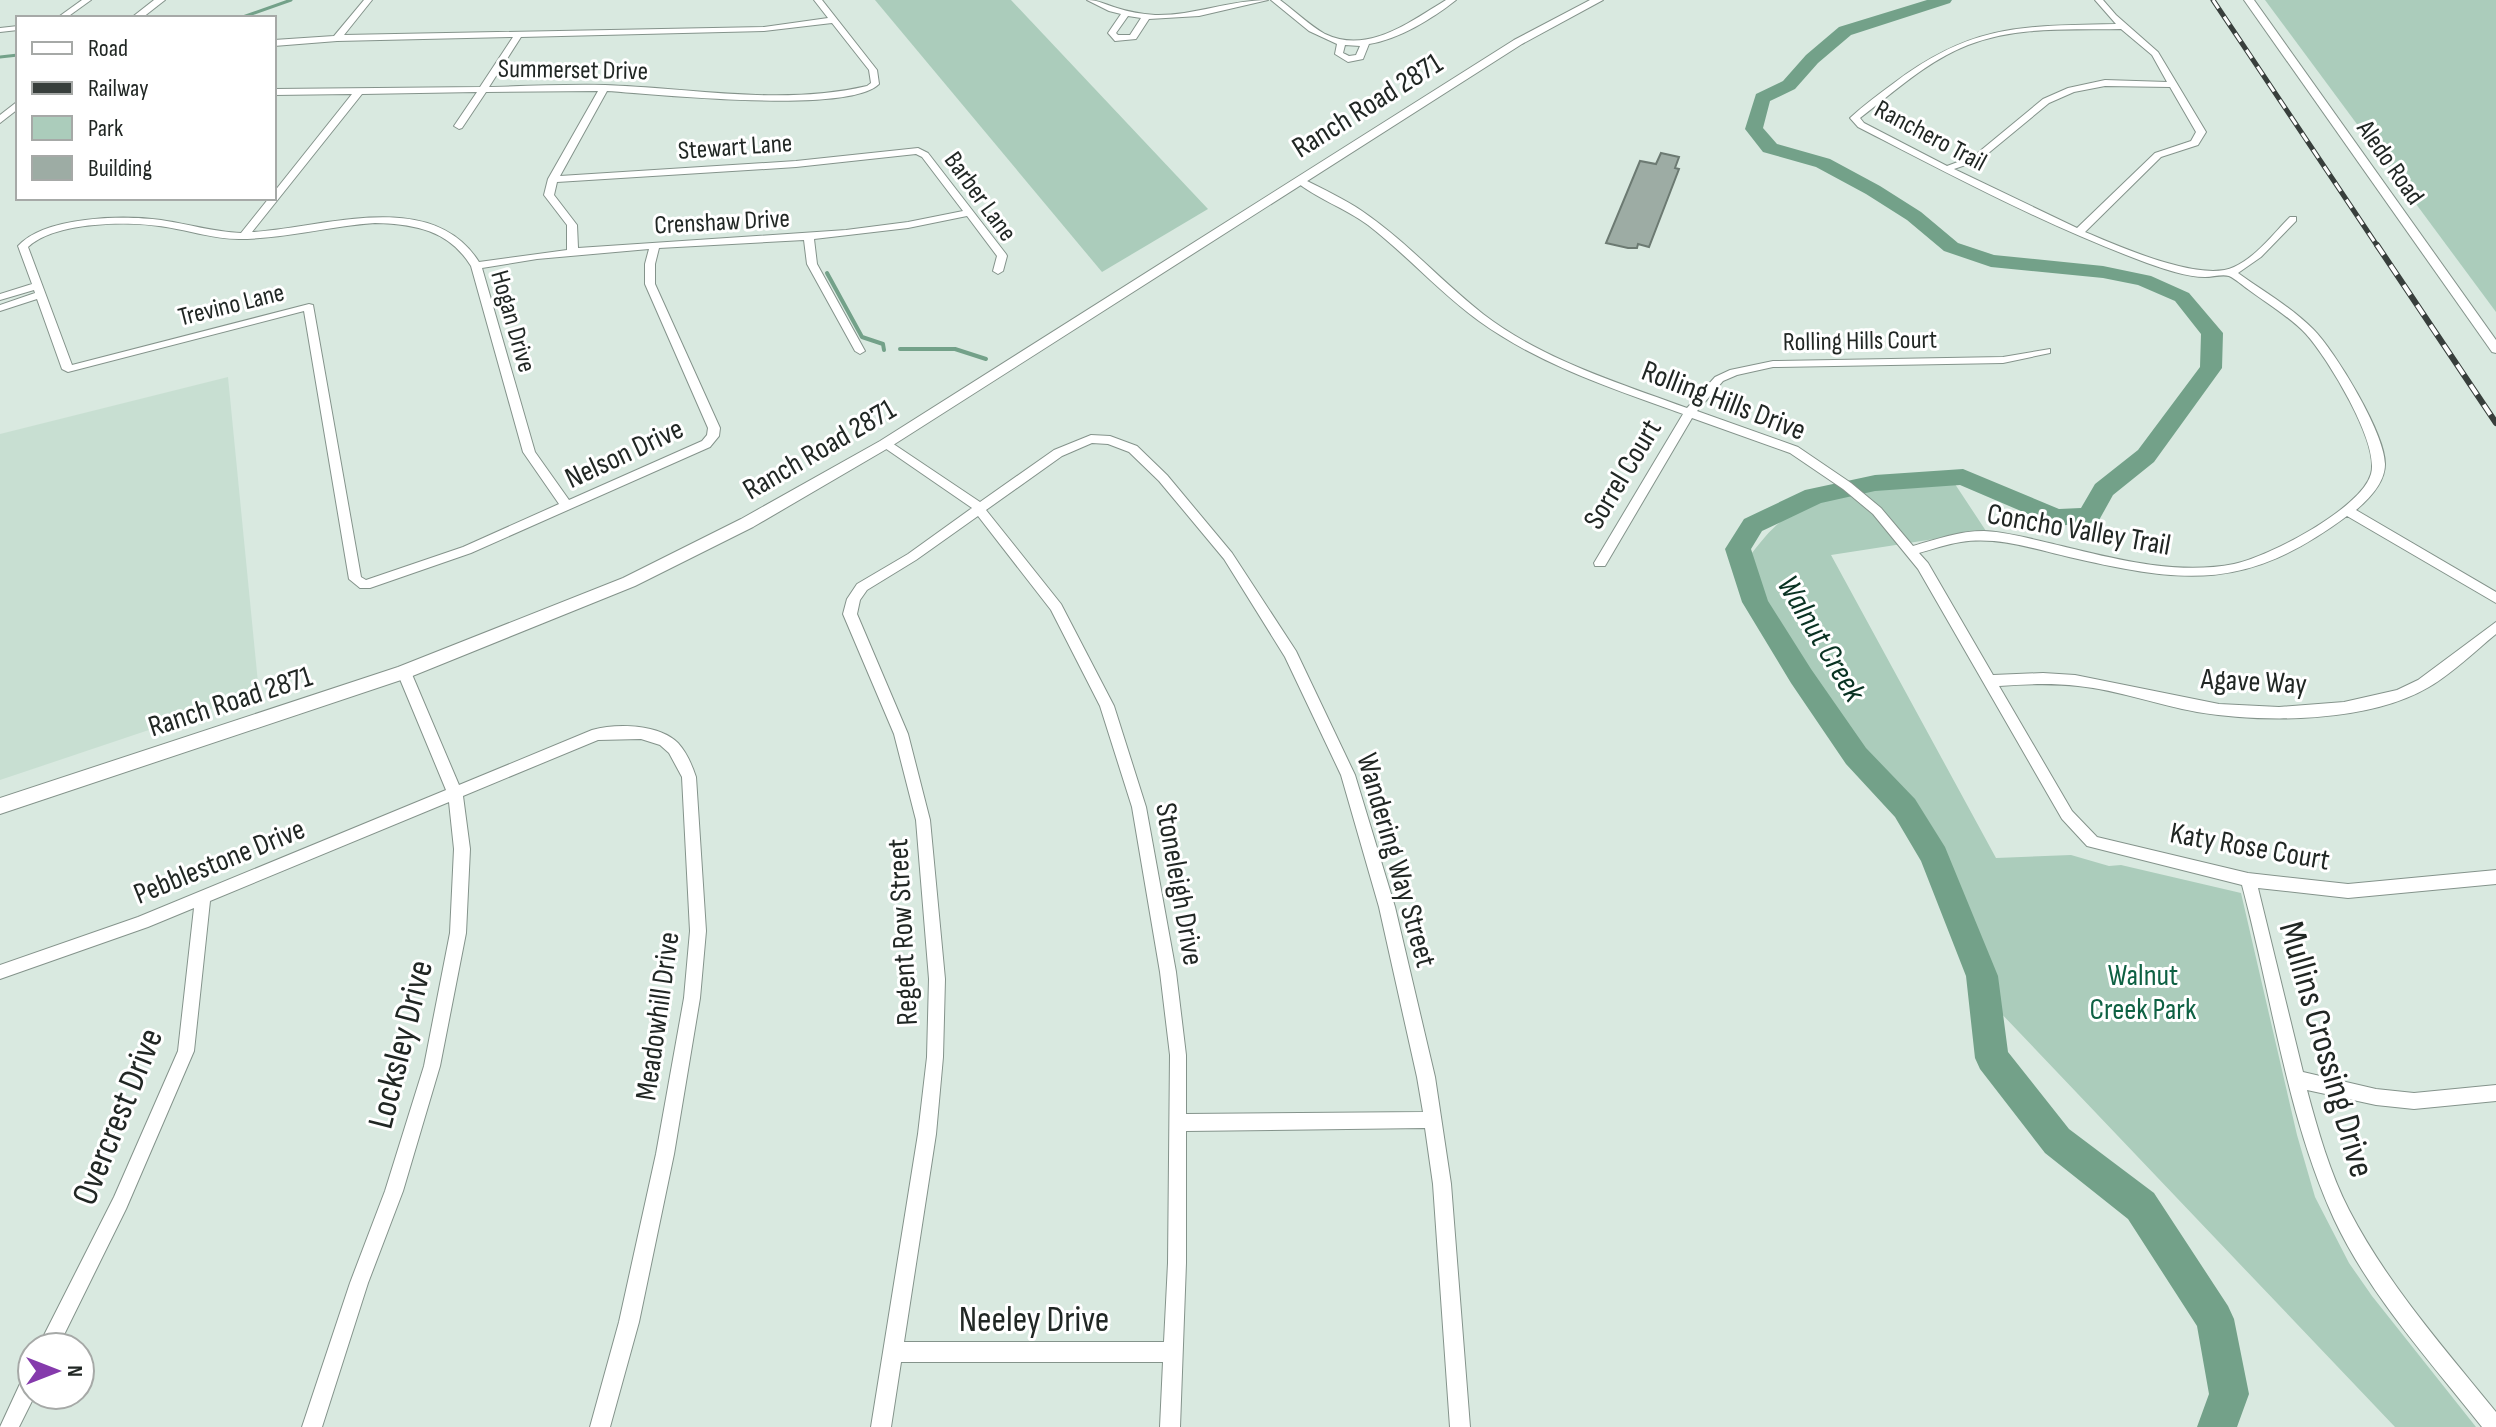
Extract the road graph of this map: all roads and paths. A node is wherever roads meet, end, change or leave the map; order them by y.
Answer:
1 (87, 0) edge
2 (160, 0) edge
3 (368, 0) edge
4 (818, 0) edge
5 (1091, 0) edge
6 (1264, 0) edge
7 (1275, 0) edge
8 (1452, 0) edge
9 (1598, 0) edge
10 (2099, 0) edge
11 (2249, 0) edge
12 (1126, 13) junction
13 (64, 16) edge
14 (139, 16) edge
15 (1147, 16) junction
16 (833, 20) junction
17 (2123, 26) junction
18 (519, 34) junction
19 (337, 38) junction
20 (276, 43) edge
21 (1341, 43) junction
22 (1365, 43) junction
23 (2175, 85) junction
24 (604, 88) junction
25 (484, 90) junction
26 (359, 91) junction
27 (276, 92) edge
28 (16, 106) edge
29 (0, 120) edge
30 (459, 126) dead end
31 (918, 151) joint
32 (1946, 169) junction
33 (553, 179) junction
34 (1300, 181) junction
35 (276, 196) edge
36 (273, 200) edge
37 (969, 213) junction
38 (2293, 219) dead end
39 (2079, 232) junction
40 (244, 236) junction
41 (28, 238) joint
42 (809, 238) junction
43 (654, 247) junction
44 (572, 252) junction
45 (476, 266) junction
46 (998, 271) dead end
47 (2231, 273) junction
48 (38, 290) junction
49 (0, 297) edge
50 (0, 308) edge
51 (2496, 349) edge
52 (860, 351) dead end
53 (2046, 351) dead end
54 (1690, 412) junction
55 (885, 444) junction
56 (567, 507) junction
57 (980, 509) junction
58 (2347, 510) junction
59 (1912, 551) junction
60 (1600, 563) dead end
61 (365, 585) joint
62 (2496, 598) edge
63 (2496, 627) edge
64 (404, 672) junction
65 (1989, 681) junction
66 (455, 793) junction
67 (0, 806) edge
68 (2092, 842) joint
69 (2496, 877) edge
70 (2248, 880) junction
71 (203, 897) junction
72 (0, 972) edge
73 (2296, 1079) junction
74 (2496, 1093) edge
75 (1433, 1120) junction
76 (1179, 1123) junction
77 (56, 1331) edge
78 (895, 1352) junction
79 (1173, 1352) junction
80 (312, 1427) edge
81 (600, 1427) edge
82 (881, 1427) edge
83 (1170, 1427) edge
84 (1460, 1427) edge
85 (2495, 1427) edge

1 - 13 street
2 - 14 street
3 - 19 street
4 - 16 street
5 - 12 street
6 - 15 street
7 - 21 street
8 - 22 street
9 - 34 main road, Ranch Road 2871
10 - 17 street
11 - 51 street, Aledo Road
12 - 15 street
12 - 15 street
16 - 18 street
16 - 24 street, Summerset Drive
17 - 23 street
17 - 32 street, Ranchero Trail
18 - 19 street
18 - 25 street
19 - 20 street
21 - 22 street
21 - 22 street
23 - 32 street
23 - 39 street
24 - 25 street, Summerset Drive
24 - 33 street
25 - 26 street, Summerset Drive
25 - 30 street
26 - 27 street, Summerset Drive
26 - 35 street
28 - 29 street
31 - 33 street, Stewart Lane
31 - 37 street, Barber Lane
32 - 39 street, Ranchero Trail
33 - 44 street
34 - 54 street, Rolling Hills Drive
34 - 55 main road, Ranch Road 2871
36 - 40 street
37 - 42 street, Crenshaw Drive
37 - 46 street, Barber Lane
38 - 47 street
39 - 47 street, Ranchero Trail
40 - 41 street, Hogan Drive
40 - 45 street, Hogan Drive
41 - 48 street, Trevino Lane
42 - 43 street, Crenshaw Drive
42 - 52 street
43 - 44 street, Crenshaw Drive
43 - 56 street, Nelson Drive
44 - 45 street, Crenshaw Drive
45 - 56 street, Hogan Drive
47 - 58 street, Concho Valley Trail
48 - 49 street
48 - 50 street
48 - 61 street, Trevino Lane
53 - 54 street, Rolling Hills Court
54 - 59 street, Rolling Hills Drive
54 - 60 street, Sorrel Court
55 - 57 street, Stoneleigh Drive
55 - 64 main road, Ranch Road 2871
56 - 61 street, Nelson Drive
57 - 75 street, Wandering Way Street
57 - 76 street, Stoneleigh Drive
57 - 78 street, Regent Row Street
58 - 59 street, Concho Valley Trail
58 - 62 street
59 - 65 street, Rolling Hills Drive
63 - 65 street, Agave Way
64 - 66 street, Locksley Drive
64 - 67 main road, Ranch Road 2871
65 - 68 street, Rolling Hills Drive
66 - 71 street, Pebblestone Drive
66 - 80 street, Locksley Drive
66 - 81 street, Meadowhill Drive
68 - 70 street, Katy Rose Court
69 - 70 street, Katy Rose Court
70 - 73 street, Mullins Crossing Drive
71 - 72 street, Pebblestone Drive
71 - 77 street, Overcrest Drive
73 - 74 street
73 - 85 street, Mullins Crossing Drive
75 - 76 street
75 - 84 street, Wandering Way Street
76 - 79 street, Stoneleigh Drive
78 - 79 street, Neeley Drive
78 - 82 street, Regent Row Street
79 - 83 street, Stoneleigh Drive

